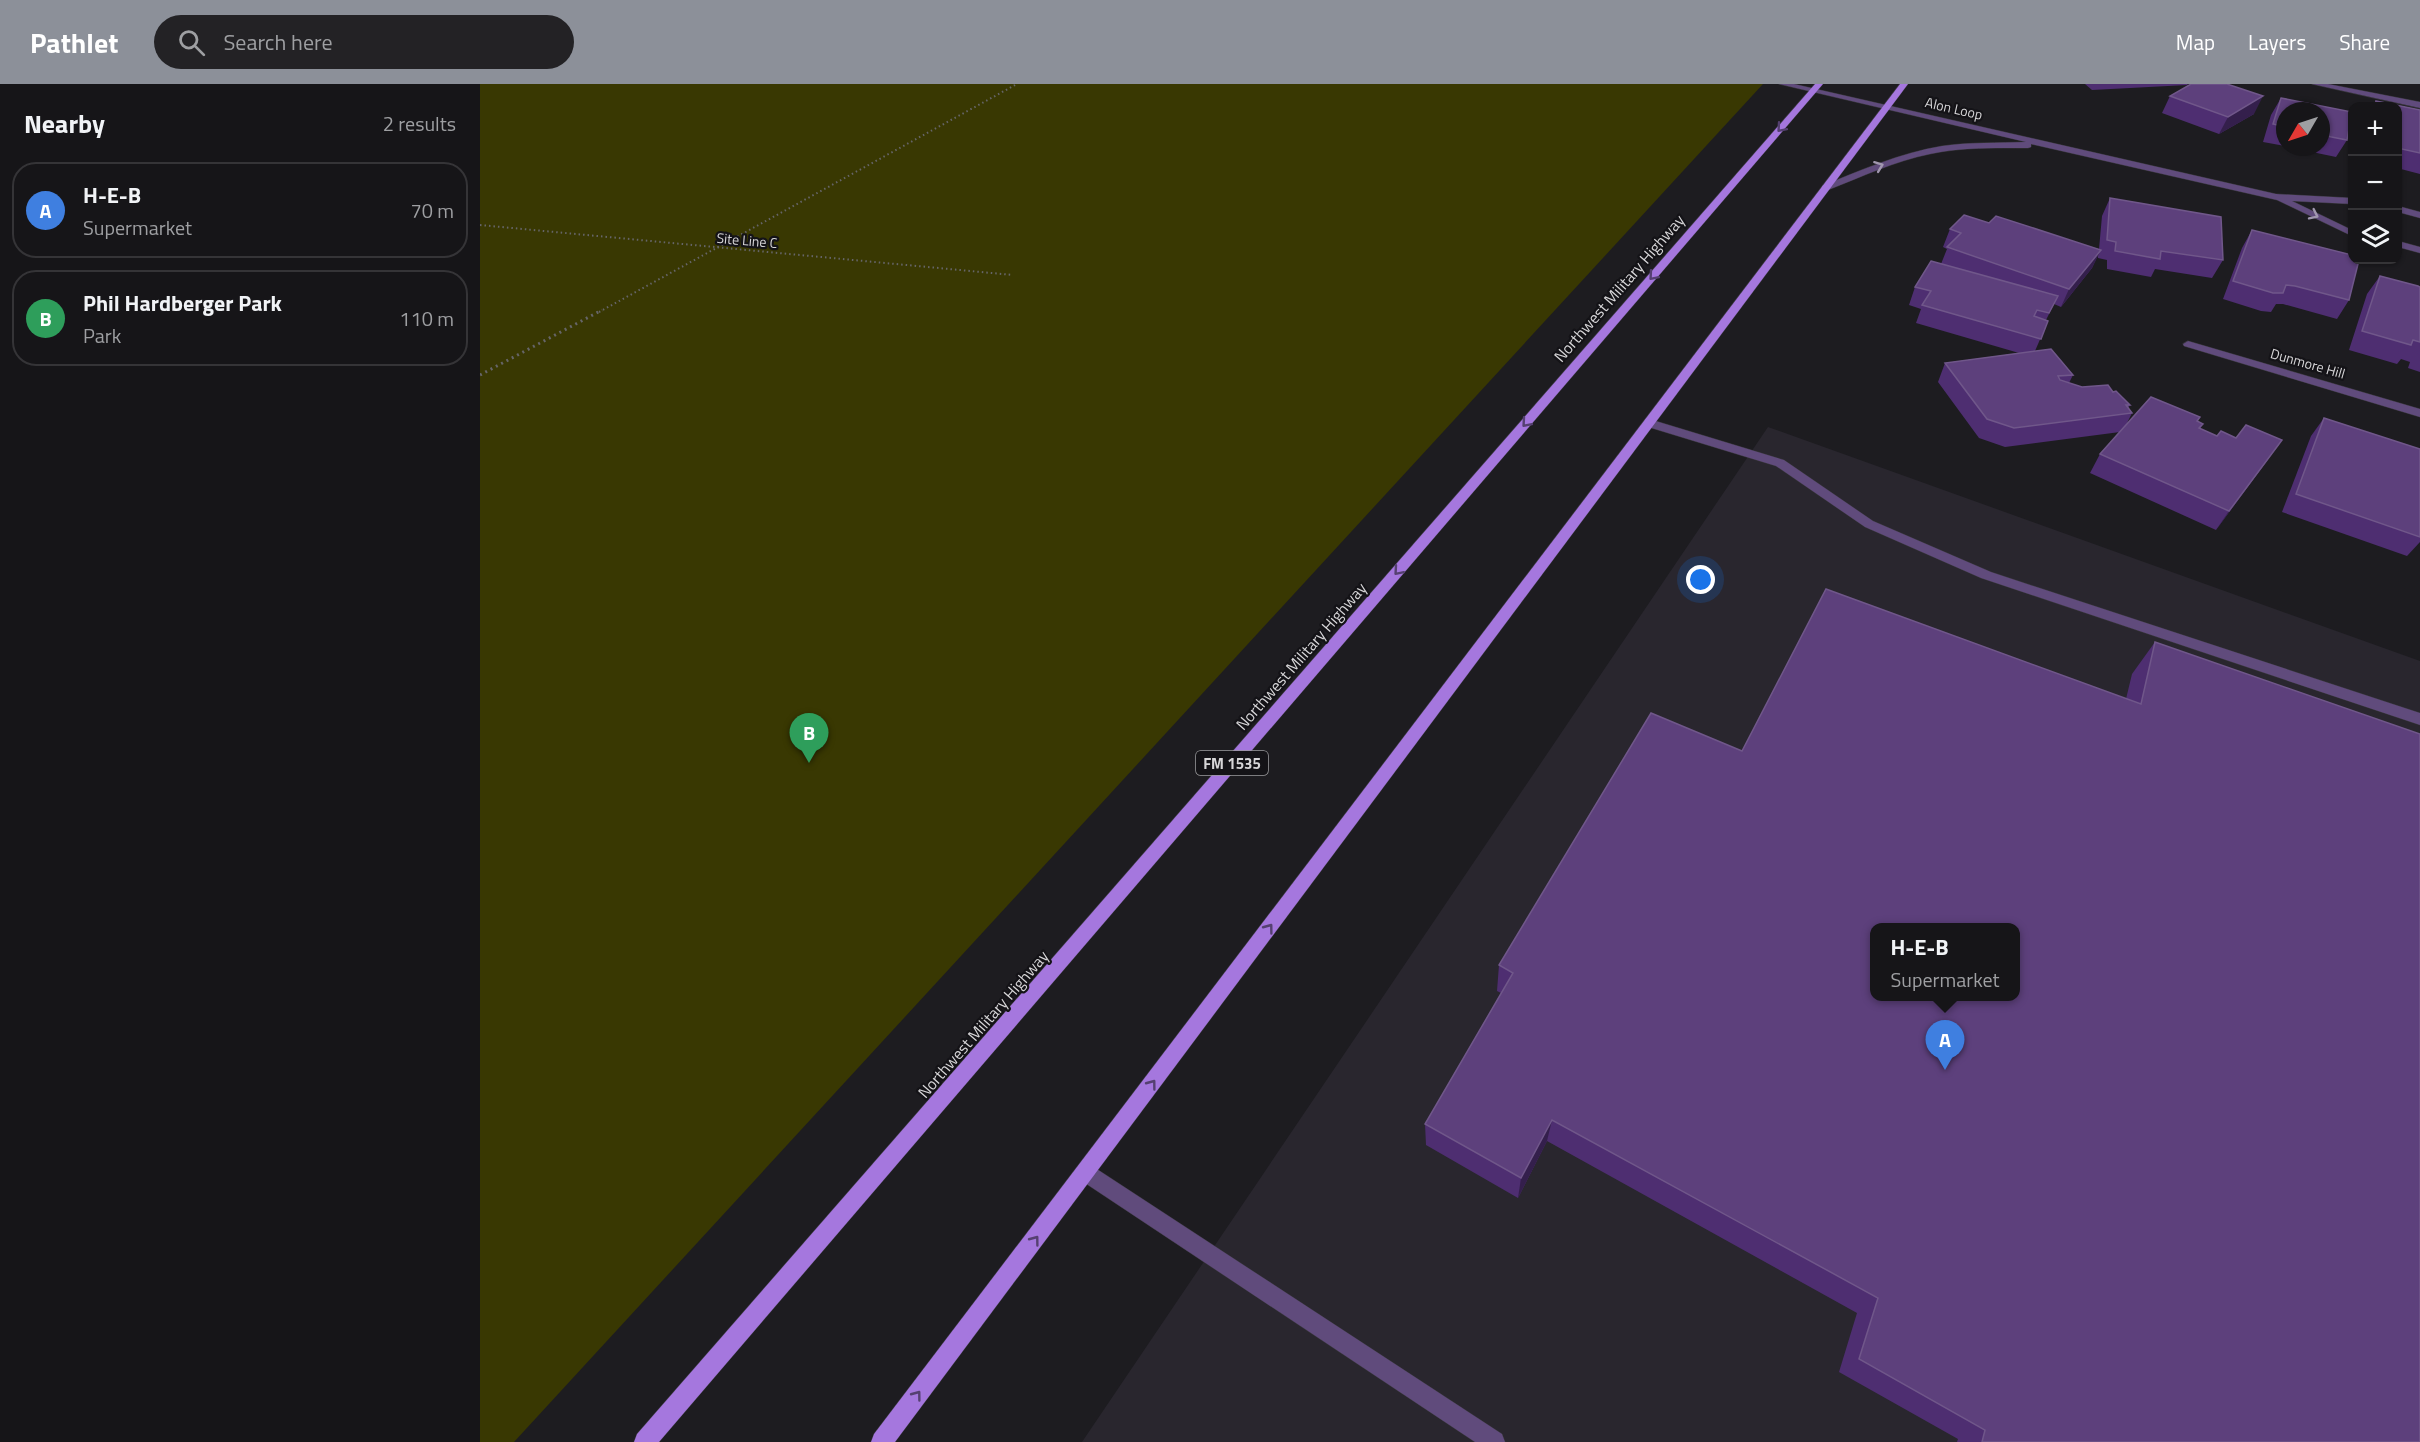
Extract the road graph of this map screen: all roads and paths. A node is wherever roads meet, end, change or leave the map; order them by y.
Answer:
1 (1017, 84) edge
2 (1783, 84) edge
3 (1904, 84) edge
4 (2316, 84) edge
5 (1816, 87) edge
6 (2420, 105) edge
7 (1887, 106) junction
8 (2054, 145) junction
9 (1825, 188) junction
10 (2276, 197) junction
11 (2348, 201) edge
12 (2401, 210) edge
13 (2420, 215) edge
14 (480, 225) edge
15 (2348, 231) edge
16 (2402, 245) edge
17 (719, 248) junction
18 (2420, 250) edge
19 (1013, 275) dead end
20 (2188, 344) dead end
21 (480, 375) edge
22 (2420, 413) edge
23 (1649, 423) junction
24 (2420, 719) edge
25 (1086, 1172) junction
26 (645, 1442) edge
27 (882, 1442) edge
28 (1494, 1442) edge

1 - 17 path
2 - 5 street, Alon Loop
3 - 7 main road
4 - 6 street
5 - 7 street, Alon Loop
5 -> 26 main road, Northwest Military Highway / FM 1535
7 - 8 street, Alon Loop
7 - 9 main road
9 -> 8 street, Alon Loop
8 - 10 street, Alon Loop
9 - 23 main road
10 - 11 street, Alon Loop
10 -> 15 street, Alon Loop
12 - 13 street
14 - 17 path, Site Line C
16 - 18 street
17 - 19 path, Site Line C
17 - 21 path
20 - 22 street, Dunmore Hill
23 - 24 street
25 -> 23 main road
27 -> 25 main road
25 - 28 street

